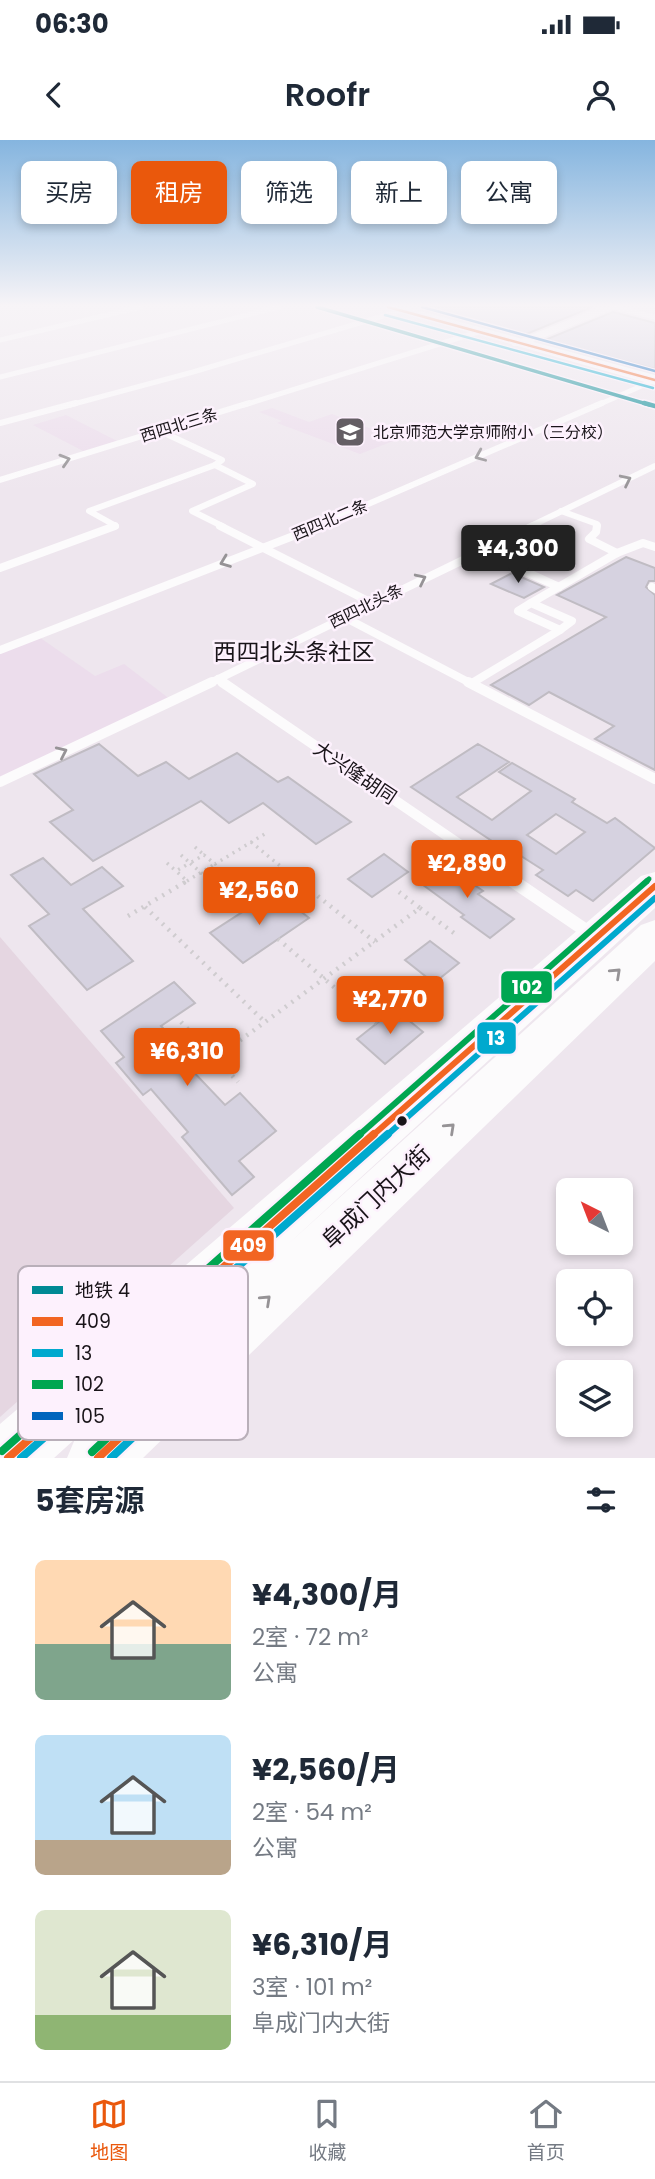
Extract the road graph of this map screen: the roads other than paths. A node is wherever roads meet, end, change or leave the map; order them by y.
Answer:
1 (34, 369) edge
2 (204, 369) edge
3 (361, 369) edge
4 (612, 369) edge
5 (0, 377) edge
6 (655, 380) edge
7 (0, 423) edge
8 (160, 431) junction
9 (215, 466) junction
10 (655, 466) edge
11 (0, 480) edge
12 (561, 512) junction
13 (655, 547) edge
14 (262, 548) junction
15 (480, 551) junction
16 (617, 553) junction
17 (0, 568) edge
18 (559, 587) junction
19 (372, 603) junction
20 (531, 603) junction
21 (344, 617) junction
22 (560, 630) junction
23 (0, 650) edge
24 (218, 679) junction
25 (472, 683) junction
26 (655, 779) edge
27 (0, 782) edge
28 (655, 886) edge
29 (655, 936) edge
30 (597, 938) junction
31 (248, 1280) edge
32 (248, 1294) edge
33 (52, 1440) edge
34 (8, 1458) edge

1 - 5 lane
2 - 7 lane
3 - 8 lane, 西四北三条
4 - 6 main road
6 -> 14 lane, 西四北二条
8 - 9 lane
11 -> 8 lane, 西四北三条
9 - 14 lane
9 - 17 lane
12 -> 10 lane, 西四北头条
12 - 15 lane, 西四北头条
12 - 16 lane
13 - 16 lane
14 - 19 lane
14 -> 23 lane, 西四北二条
15 - 18 lane
19 -> 15 lane, 西四北头条
16 - 18 lane
18 - 20 lane
19 - 21 lane, 西四北头条
20 - 22 lane
20 - 22 lane
21 - 24 lane, 西四北头条
21 - 25 lane
22 - 25 lane
27 -> 24 lane, 西四北头条
24 - 30 lane, 大兴隆胡同
25 - 26 lane
28 - 30 main road, 阜成门内大街
32 -> 29 main road, 阜成门内大街
30 - 31 main road, 阜成门内大街
33 - 34 main road, 阜成门内大街

